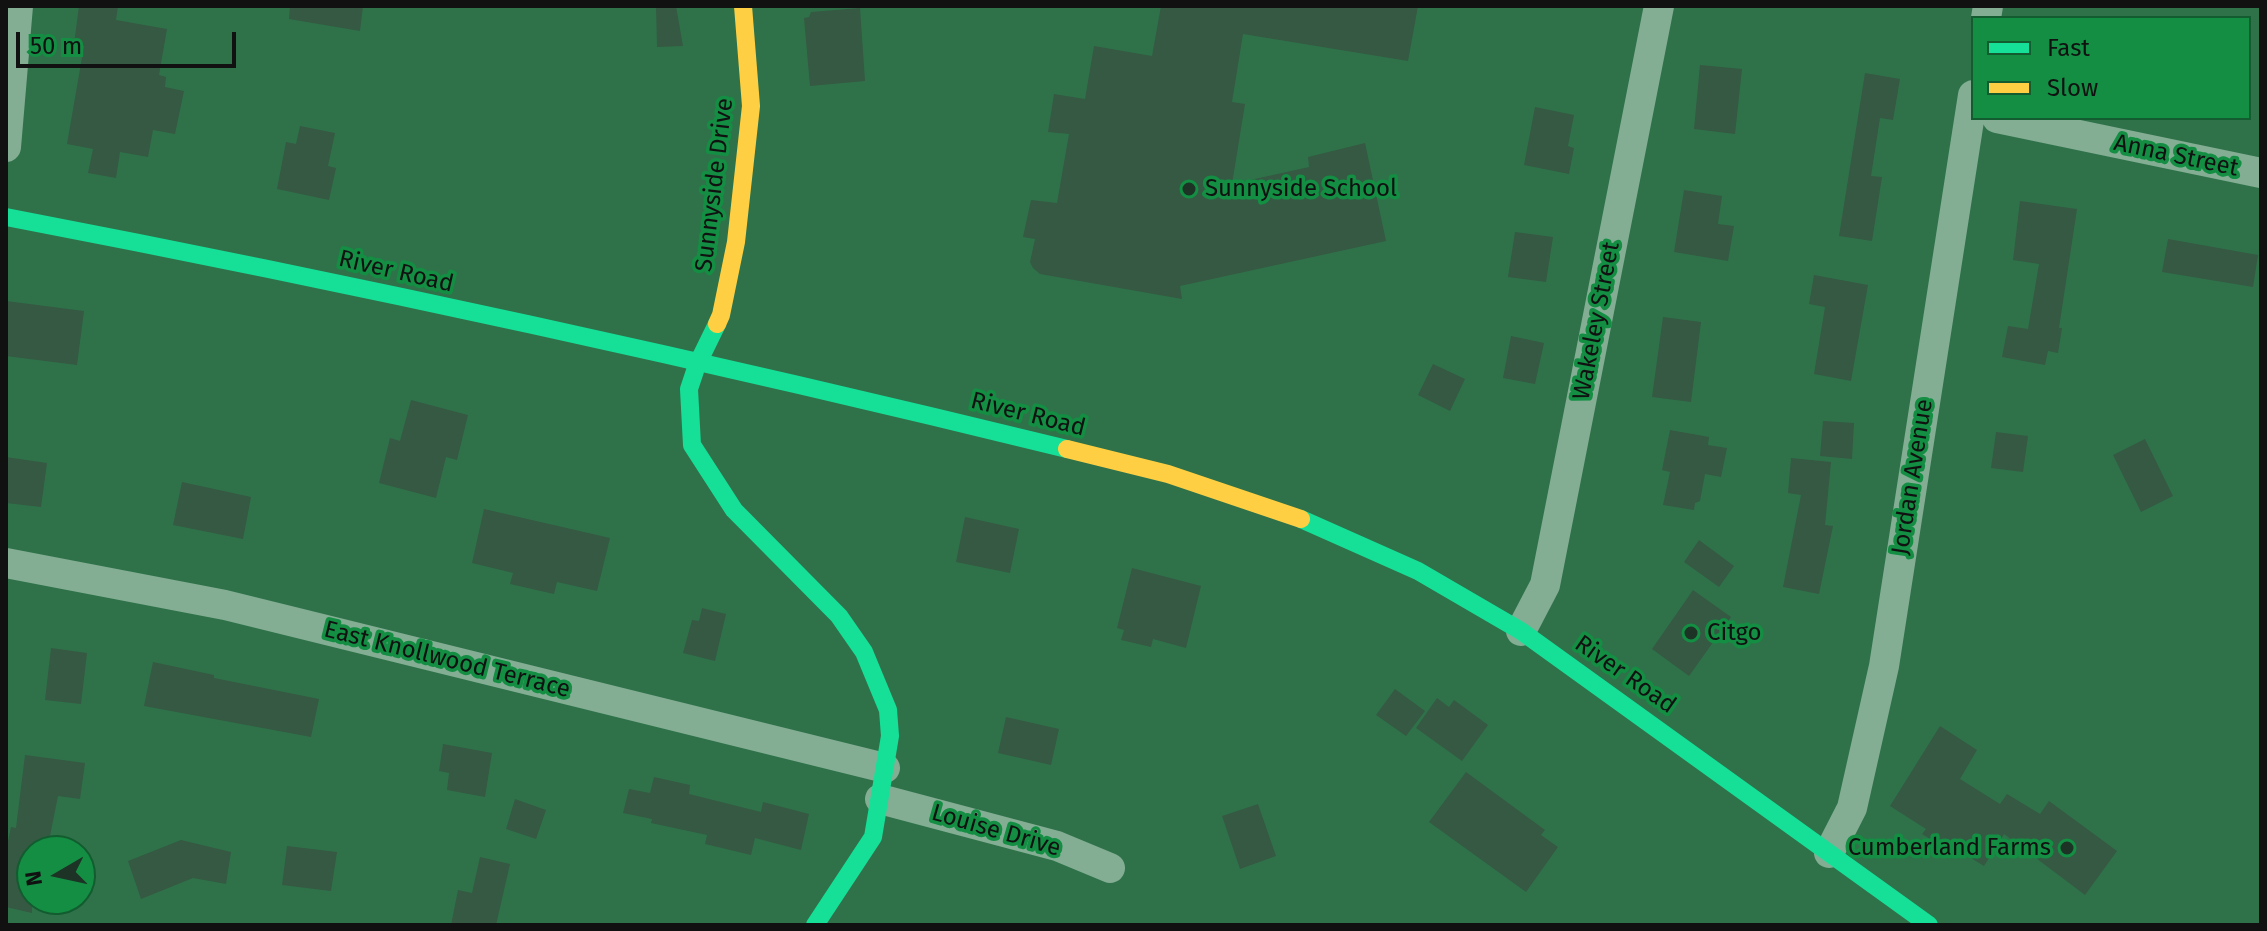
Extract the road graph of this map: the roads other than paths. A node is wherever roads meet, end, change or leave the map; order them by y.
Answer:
1 (18, 6) edge
2 (743, 6) edge
3 (1659, 6) edge
4 (1976, 120) edge
5 (2023, 120) edge
6 (6, 147) edge
7 (2261, 173) edge
8 (6, 217) edge
9 (697, 365) junction
10 (6, 563) edge
11 (1521, 631) junction
12 (885, 768) junction
13 (880, 799) junction
14 (1829, 853) junction
15 (1110, 868) dead end
16 (815, 925) edge
17 (1929, 925) edge

1 - 6 street
2 - 9 main road, Sunnyside Drive
3 - 11 street, Wakeley Street
4 - 14 street, Jordan Avenue
5 - 7 street, Anna Street
8 - 9 main road, River Road
9 - 11 main road, River Road
9 - 12 main road, Sunnyside Drive
10 - 12 street, East Knollwood Terrace
11 - 14 main road, River Road
12 - 13 main road, Sunnyside Drive
13 - 15 street, Louise Drive
13 - 16 main road, Sunnyside Drive
14 - 17 main road, River Road

